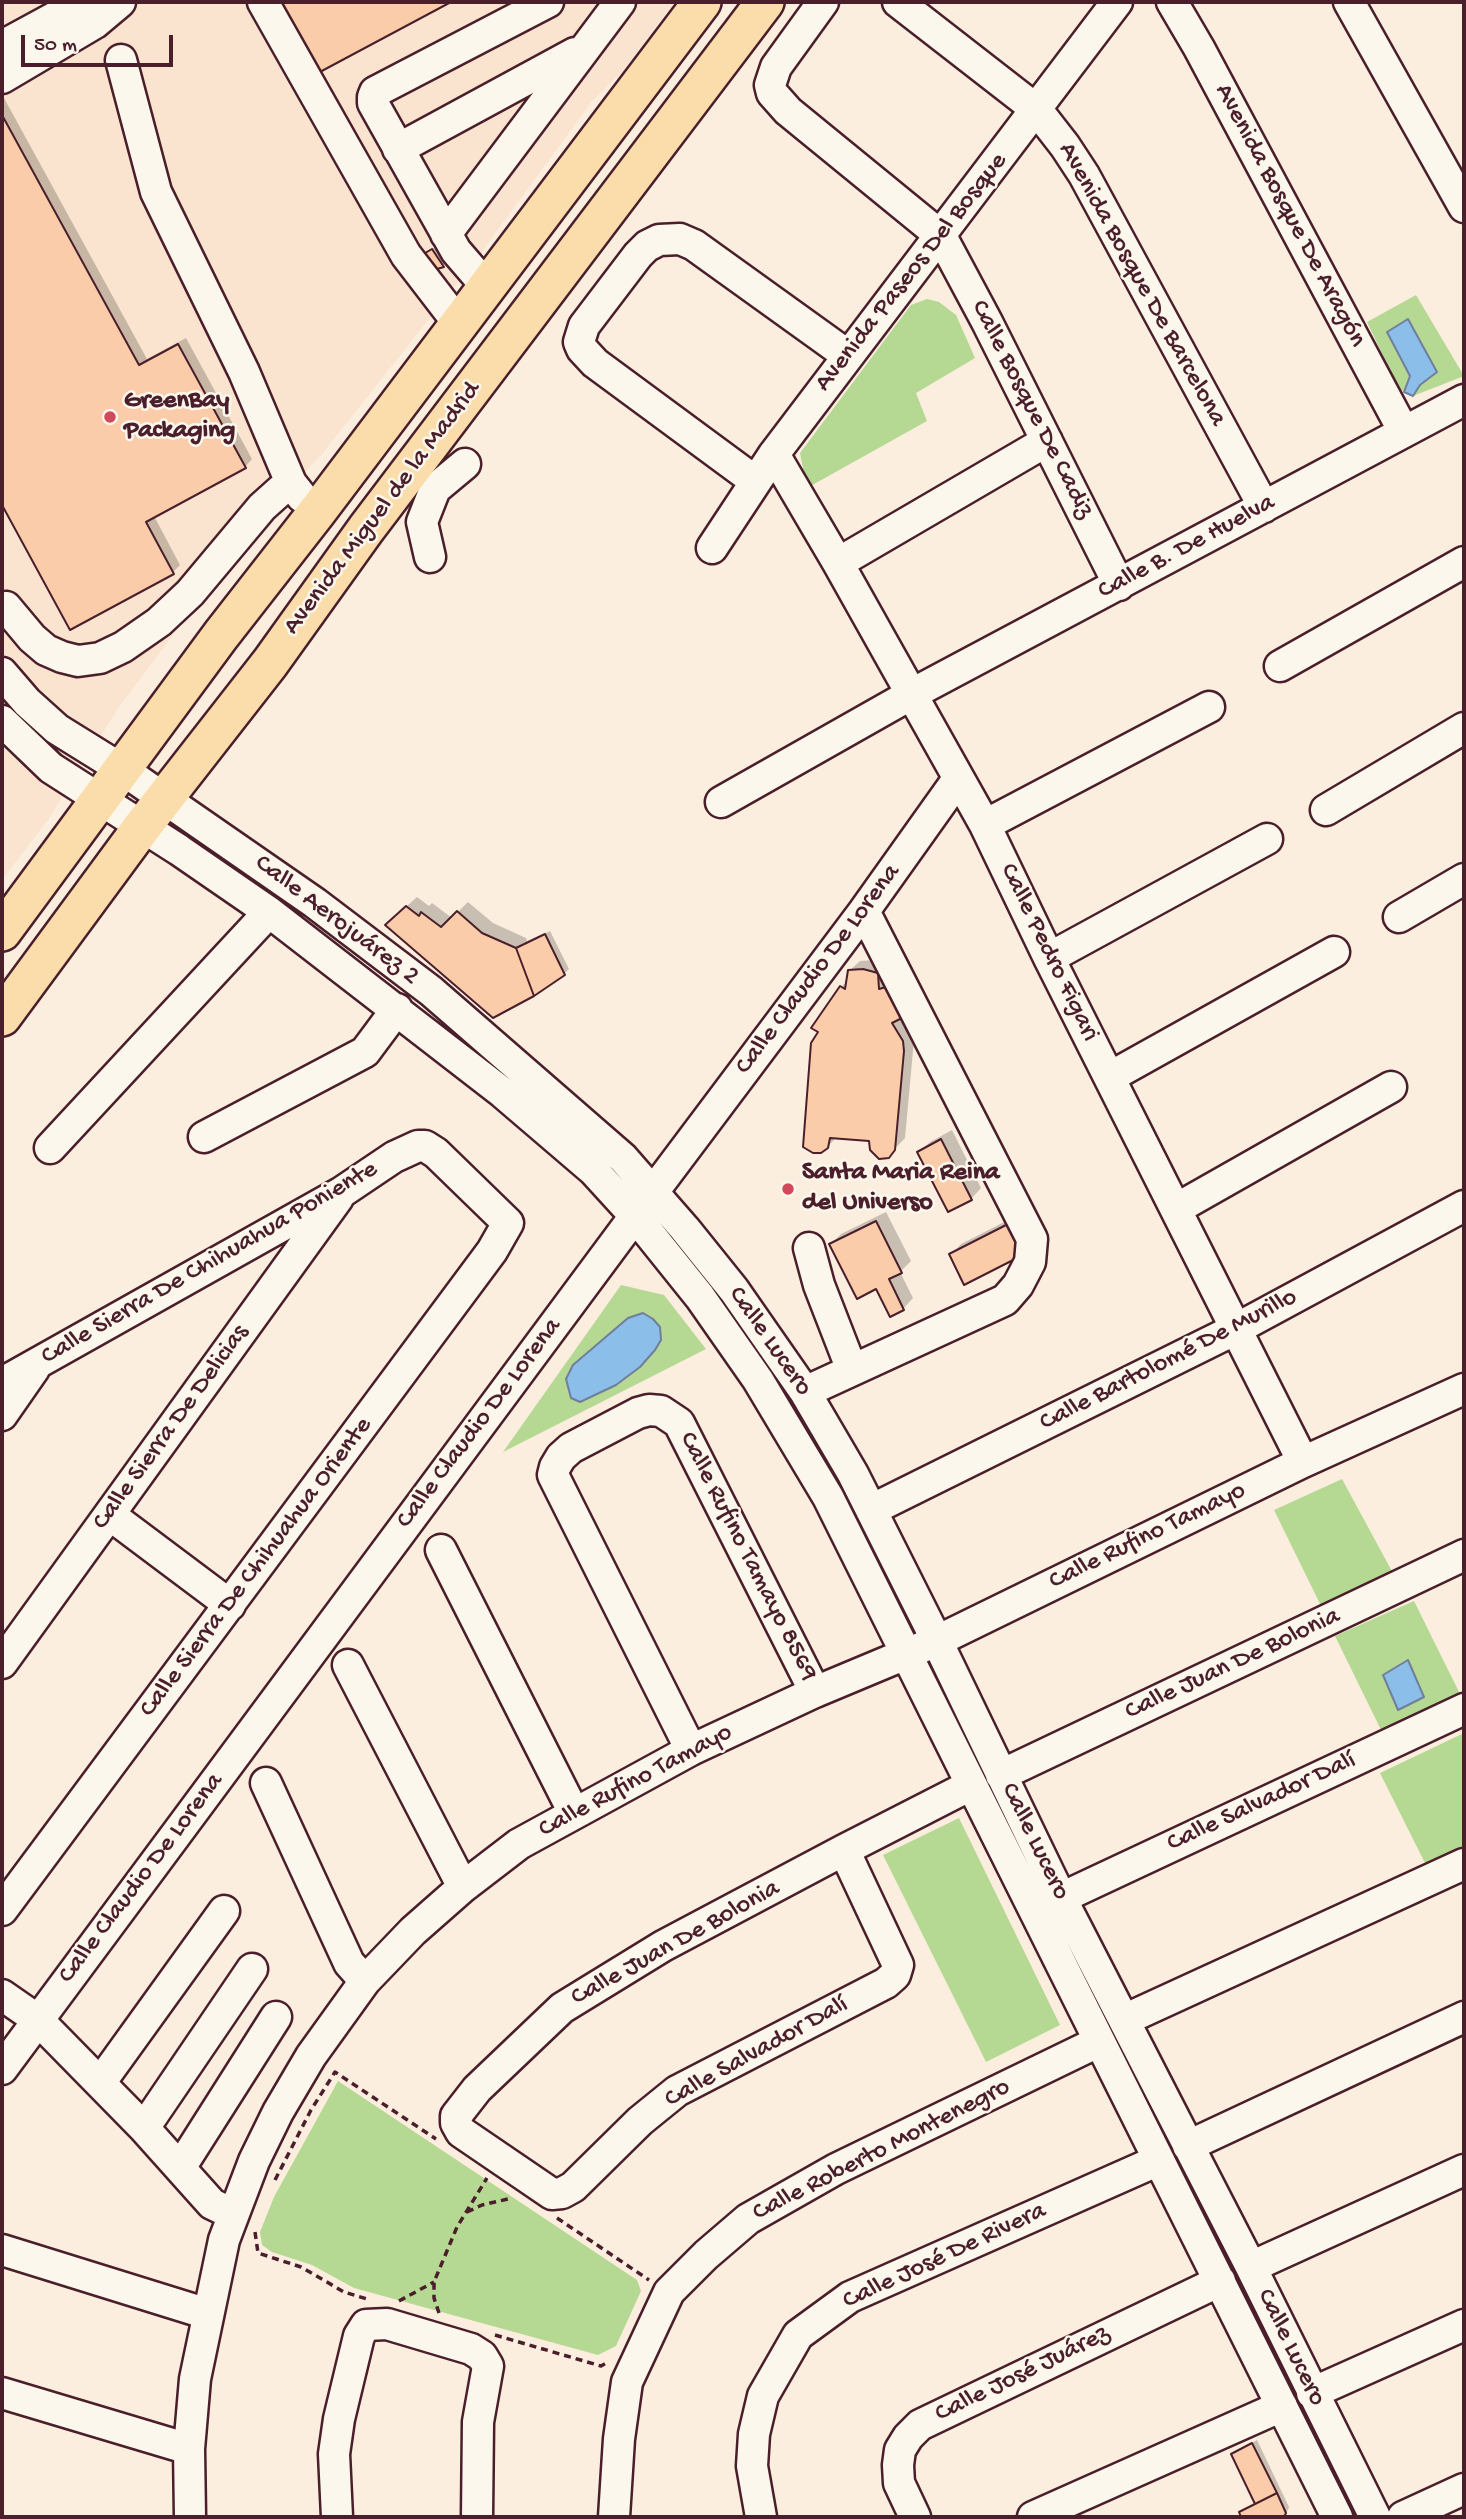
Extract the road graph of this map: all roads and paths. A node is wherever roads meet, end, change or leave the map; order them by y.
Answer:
1 (83, 2) edge
2 (120, 2) edge
3 (263, 2) edge
4 (548, 2) edge
5 (620, 2) edge
6 (702, 2) edge
7 (765, 2) edge
8 (822, 2) edge
9 (898, 2) edge
10 (1118, 2) edge
11 (1172, 2) edge
12 (1349, 2) edge
13 (2, 46) edge
14 (585, 48) junction
15 (121, 61) dead end
16 (2, 78) edge
17 (1037, 110) junction
18 (398, 149) junction
19 (1464, 207) edge
20 (446, 234) junction
21 (941, 236) junction
22 (487, 287) junction
23 (459, 324) junction
24 (847, 355) junction
25 (1464, 400) edge
26 (1404, 432) junction
27 (1047, 440) junction
28 (774, 454) junction
29 (465, 464) dead end
30 (755, 481) junction
31 (291, 482) junction
32 (1264, 507) junction
33 (317, 512) junction
34 (712, 548) dead end
35 (430, 557) dead end
36 (1464, 562) edge
37 (838, 564) junction
38 (1119, 585) junction
39 (6, 607) dead end
40 (1280, 666) dead end
41 (2, 673) edge
42 (910, 695) junction
43 (1209, 707) dead end
44 (2, 721) edge
45 (1464, 728) edge
46 (74, 740) junction
47 (51, 768) junction
48 (122, 770) junction
49 (958, 779) junction
50 (165, 799) junction
51 (100, 800) junction
52 (721, 802) dead end
53 (1326, 810) dead end
54 (985, 825) junction
55 (142, 827) junction
56 (1267, 839) dead end
57 (1464, 879) edge
58 (864, 911) junction
59 (269, 912) junction
60 (1399, 917) dead end
61 (2, 932) edge
62 (1334, 952) dead end
63 (1049, 958) junction
64 (397, 1009) junction
65 (2, 1017) edge
66 (1110, 1077) junction
67 (1391, 1087) dead end
68 (204, 1137) dead end
69 (50, 1148) dead end
70 (342, 1192) junction
71 (644, 1205) junction
72 (1464, 1206) edge
73 (1176, 1209) junction
74 (508, 1223) joint
75 (809, 1248) dead end
76 (1236, 1329) junction
77 (38, 1363) junction
78 (852, 1370) junction
79 (2, 1383) edge
80 (1464, 1389) edge
81 (805, 1392) junction
82 (2, 1415) edge
83 (1303, 1462) junction
84 (871, 1510) junction
85 (110, 1515) junction
86 (441, 1550) dead end
87 (1464, 1555) edge
88 (230, 1605) junction
89 (937, 1641) junction
90 (907, 1653) junction
91 (2, 1663) edge
92 (348, 1665) dead end
93 (815, 1692) junction
94 (1464, 1709) edge
95 (691, 1750) junction
96 (1001, 1775) junction
97 (266, 1783) dead end
98 (971, 1785) junction
99 (574, 1813) junction
100 (844, 1850) junction
101 (1464, 1864) edge
102 (463, 1887) junction
103 (1060, 1898) junction
104 (2, 1910) edge
105 (224, 1911) dead end
106 (252, 1969) dead end
107 (365, 1981) junction
108 (2, 1995) edge
109 (276, 2017) dead end
110 (1464, 2017) edge
111 (38, 2020) junction
112 (1124, 2020) junction
113 (1098, 2042) junction
114 (2, 2069) edge
115 (100, 2083) junction
116 (144, 2128) junction
117 (445, 2145) dead end
118 (1188, 2146) junction
119 (500, 2158) junction
120 (1159, 2160) junction
121 (180, 2168) junction
122 (1464, 2170) edge
123 (274, 2182) dead end
124 (516, 2198) dead end
125 (554, 2202) junction
126 (467, 2212) junction
127 (246, 2217) junction
128 (2, 2250) edge
129 (1251, 2267) junction
130 (1220, 2281) junction
131 (434, 2282) dead end
132 (653, 2283) dead end
133 (367, 2312) junction
134 (208, 2314) junction
135 (431, 2316) dead end
136 (444, 2320) dead end
137 (1464, 2325) edge
138 (483, 2344) junction
139 (611, 2360) dead end
140 (2, 2393) edge
141 (1312, 2393) junction
142 (1282, 2406) junction
143 (188, 2449) junction
144 (1464, 2489) edge
145 (190, 2517) edge
146 (337, 2517) edge
147 (477, 2517) edge
148 (614, 2517) edge
149 (761, 2517) edge
150 (915, 2517) edge
151 (1033, 2517) edge
152 (1337, 2517) edge
153 (1375, 2517) edge
154 (1403, 2517) edge

1 - 13 street
2 - 16 street
3 - 23 street
4 - 18 street
5 - 14 street
6 - 22 main road, Avenida Miguel de la Madrid
7 - 50 main road, Avenida Miguel de la Madrid
8 - 21 street
9 - 17 street, Avenida Bosque De Barcelona
10 - 17 street, Avenida Paseos Del Bosque
11 - 26 street, Avenida Bosque De Aragón
12 - 19 street
14 - 18 street
14 - 20 street
15 - 31 street
17 - 21 street, Avenida Paseos Del Bosque
17 - 32 street, Avenida Bosque De Barcelona
18 - 20 street
20 - 22 street
21 - 24 street, Avenida Paseos Del Bosque
21 - 27 street, Calle Bosque De Cadiz
22 - 23 main road, Avenida Miguel de la Madrid
23 - 33 main road, Avenida Miguel de la Madrid
24 - 28 street, Avenida Paseos Del Bosque
24 - 30 street
25 - 26 street, Calle B. De Huelva
26 - 32 street, Calle B. De Huelva
27 - 37 street
27 - 38 street, Calle Bosque De Cadiz
28 - 30 street, Avenida Paseos Del Bosque
28 - 37 street, Calle Pedro Figari
29 - 35 street
30 - 34 street, Avenida Paseos Del Bosque
31 - 33 street
31 - 39 street
32 - 38 street, Calle B. De Huelva
33 - 48 main road, Avenida Miguel de la Madrid
36 - 40 street
37 - 42 street, Calle Pedro Figari
38 - 42 street, Calle B. De Huelva
41 - 46 street, Calle Aerojuárez 2
42 - 49 street, Calle Pedro Figari
42 - 52 street, Calle B. De Huelva
43 - 54 street
44 - 47 street, Calle Aerojuárez 2
45 - 53 street
46 - 47 street
46 - 48 street, Calle Aerojuárez 2
47 - 51 street, Calle Aerojuárez 2
48 - 50 street, Calle Aerojuárez 2
48 - 51 main road, Avenida Miguel de la Madrid
49 - 54 street, Calle Pedro Figari
49 - 58 street, Calle Claudio De Lorena
50 - 55 main road, Avenida Miguel de la Madrid
50 - 71 street, Calle Aerojuárez 2
51 - 55 street, Calle Aerojuárez 2
51 - 61 main road, Avenida Miguel de la Madrid
54 - 63 street, Calle Pedro Figari
55 - 59 street, Calle Aerojuárez 2
55 - 65 main road, Avenida Miguel de la Madrid
56 - 63 street
57 - 60 street
58 - 71 street, Calle Claudio De Lorena
58 - 78 street
59 - 64 street, Calle Aerojuárez 2
59 - 69 street
62 - 66 street
63 - 66 street, Calle Pedro Figari
64 - 68 street
64 - 71 street, Calle Aerojuárez 2
66 - 73 street, Calle Pedro Figari
67 - 73 street
70 - 74 street, Calle Sierra De Chihuahua Poniente
70 - 77 street, Calle Sierra De Chihuahua Poniente
70 - 85 street, Calle Sierra De Delicias
71 - 81 street, Calle Lucero
71 - 90 street, Calle Lucero
71 - 111 street, Calle Claudio De Lorena
72 - 76 street, Calle Bartolomé De Murillo
73 - 76 street, Calle Pedro Figari
74 - 88 street, Calle Sierra De Chihuahua Oriente
75 - 78 street
76 - 83 street, Calle Pedro Figari
76 - 84 street, Calle Bartolomé De Murillo
77 - 79 street, Calle Sierra De Chihuahua Poniente
77 - 82 street
78 - 81 street
80 - 83 street, Calle Rufino Tamayo
81 - 84 street, Calle Lucero
83 - 89 street, Calle Rufino Tamayo
84 - 89 street, Calle Lucero
85 - 88 street
85 - 91 street, Calle Sierra De Delicias
86 - 99 street
87 - 96 street, Calle Juan De Bolonia
88 - 104 street, Calle Sierra De Chihuahua Oriente
89 - 90 street, Calle Rufino Tamayo
89 - 96 street, Calle Lucero
90 - 93 street, Calle Rufino Tamayo
90 - 98 street, Calle Lucero
92 - 102 street
93 - 95 street, Calle Rufino Tamayo
93 - 95 street, Calle Rufino Tamayo 8569
94 - 103 street, Calle Salvador Dalí
95 - 99 street, Calle Rufino Tamayo
96 - 103 street, Calle Lucero
97 - 107 street
98 - 100 street, Calle Juan De Bolonia
98 - 113 street, Calle Lucero
99 - 102 street, Calle Rufino Tamayo
100 - 119 street, Calle Juan De Bolonia
100 - 125 street, Calle Salvador Dalí
101 - 112 street
102 - 107 street, Calle Rufino Tamayo
103 - 112 street, Calle Lucero
105 - 115 street
106 - 116 street
107 - 127 street, Calle Rufino Tamayo
108 - 111 street
109 - 121 street
110 - 118 street
111 - 114 street, Calle Claudio De Lorena
111 - 115 street
112 - 118 street, Calle Lucero
113 - 120 street, Calle Lucero
113 - 148 street, Calle Roberto Montenegro
115 - 116 street
116 - 121 street
117 - 123 path
118 - 129 street, Calle Lucero
119 - 125 street, Calle Juan De Bolonia
119 - 126 path
120 - 130 street, Calle Lucero
120 - 149 street, Calle José De Rivera
121 - 127 street
122 - 129 street
124 - 126 path
125 - 132 path
126 - 131 path
127 - 133 path
127 - 134 street, Calle Rufino Tamayo
128 - 134 street
129 - 141 street, Calle Lucero
130 - 142 street, Calle Lucero
130 - 150 street, Calle José Juárez
133 - 138 street
133 - 146 street
134 - 143 street, Calle Rufino Tamayo
135 - 136 path
137 - 141 street
138 - 139 path
138 - 147 street
140 - 143 street
141 - 153 street, Calle Lucero
142 - 151 street
142 - 152 street, Calle Lucero
143 - 145 street, Calle Rufino Tamayo
144 - 154 street

